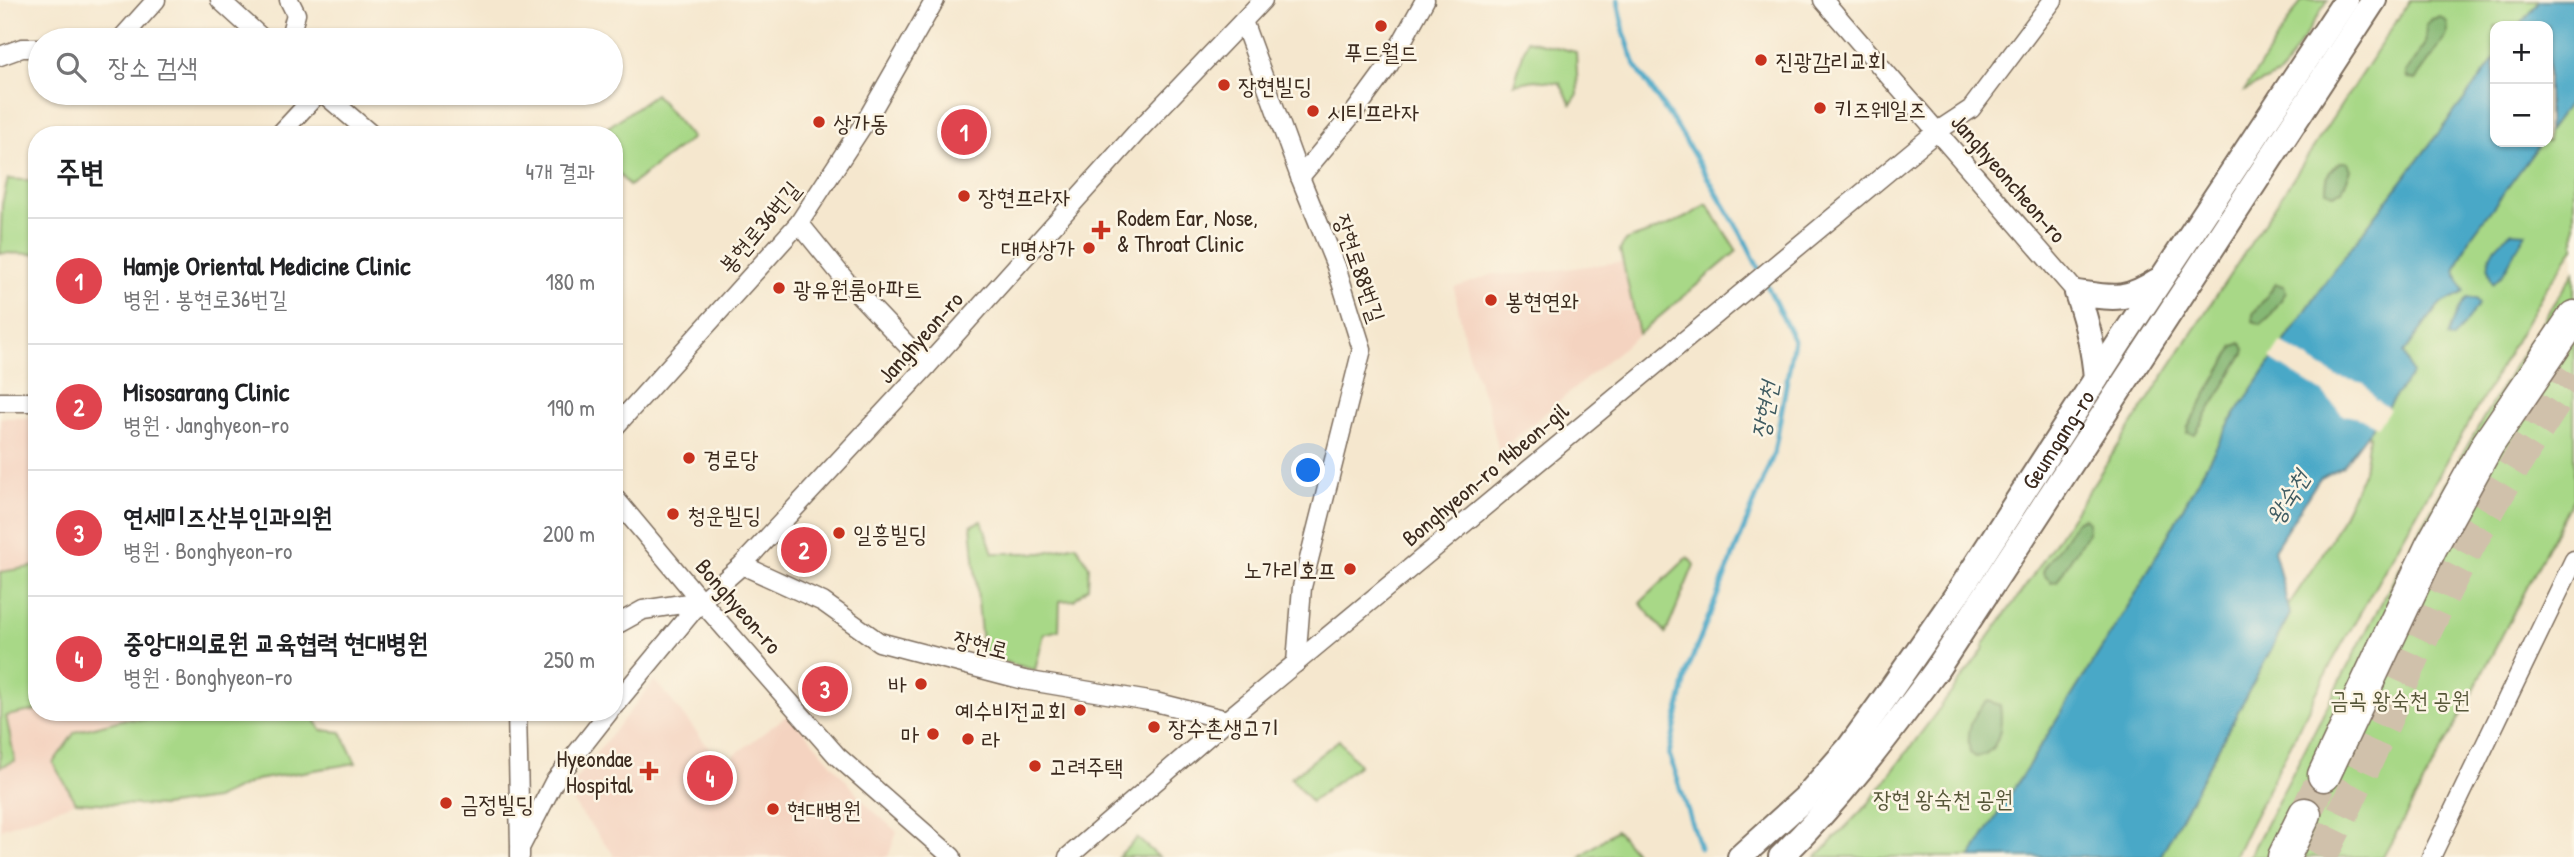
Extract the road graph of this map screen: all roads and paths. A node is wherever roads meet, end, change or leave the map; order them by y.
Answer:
1 (156, 0) edge
2 (220, 0) edge
3 (289, 0) edge
4 (935, 0) edge
5 (1263, 0) edge
6 (1425, 0) edge
7 (1823, 0) edge
8 (2053, 0) edge
9 (2346, 0) edge
10 (2374, 0) edge
11 (1243, 21) junction
12 (131, 28) edge
13 (251, 28) edge
14 (292, 28) edge
15 (28, 48) edge
16 (0, 56) edge
17 (308, 105) edge
18 (335, 105) edge
19 (288, 126) edge
20 (361, 126) edge
21 (1936, 132) junction
22 (1300, 177) junction
23 (799, 223) junction
24 (2161, 279) junction
25 (2077, 293) junction
26 (2574, 317) edge
27 (927, 366) junction
28 (2096, 379) junction
29 (0, 402) edge
30 (28, 402) edge
31 (0, 412) edge
32 (28, 412) edge
33 (623, 418) edge
34 (623, 508) edge
35 (742, 565) junction
36 (2572, 570) edge
37 (701, 601) junction
38 (623, 621) edge
39 (1296, 663) junction
40 (623, 695) edge
41 (1227, 720) junction
42 (517, 721) edge
43 (602, 721) edge
44 (2324, 775) tunnel mouth
45 (2305, 814) tunnel mouth
46 (520, 852) edge
47 (952, 857) edge
48 (1068, 857) edge
49 (1740, 857) edge
50 (1781, 857) edge
51 (2284, 857) edge
52 (2431, 857) edge

1 - 12 street
2 - 13 street
3 - 14 street
4 - 23 street, 봉현로36번길
5 - 11 street, Janghyeon-ro
6 - 22 street
7 - 21 street, Janghyeoncheon-ro
8 - 21 street, Bonghyeon-ro 14beon-gil
9 - 24 main road, Geumgang-ro
10 - 50 main road, Geumgang-ro
11 - 22 street, 장현로88번길
11 - 27 street, Janghyeon-ro
15 - 16 street
17 - 19 street
18 - 20 street
21 - 25 street, Janghyeoncheon-ro
21 - 39 street, Bonghyeon-ro 14beon-gil
22 - 39 street, 장현로88번길
23 - 27 street
23 - 33 street, 봉현로36번길
24 - 25 main road
24 - 28 main road, Geumgang-ro
25 - 28 main road
26 - 44 highway
27 - 35 street, Janghyeon-ro
28 - 49 main road, Geumgang-ro
29 - 30 street
31 - 32 street
34 - 37 street, Bonghyeon-ro
35 - 37 street, Janghyeon-ro
35 - 41 street, 장현로
36 - 52 street
37 - 38 street
37 - 40 street, Janghyeon-ro
37 - 47 street, Bonghyeon-ro
39 - 41 street, Bonghyeon-ro 14beon-gil
41 - 48 street, Bonghyeon-ro 14beon-gil
42 - 46 street
43 - 46 street
45 - 51 highway

